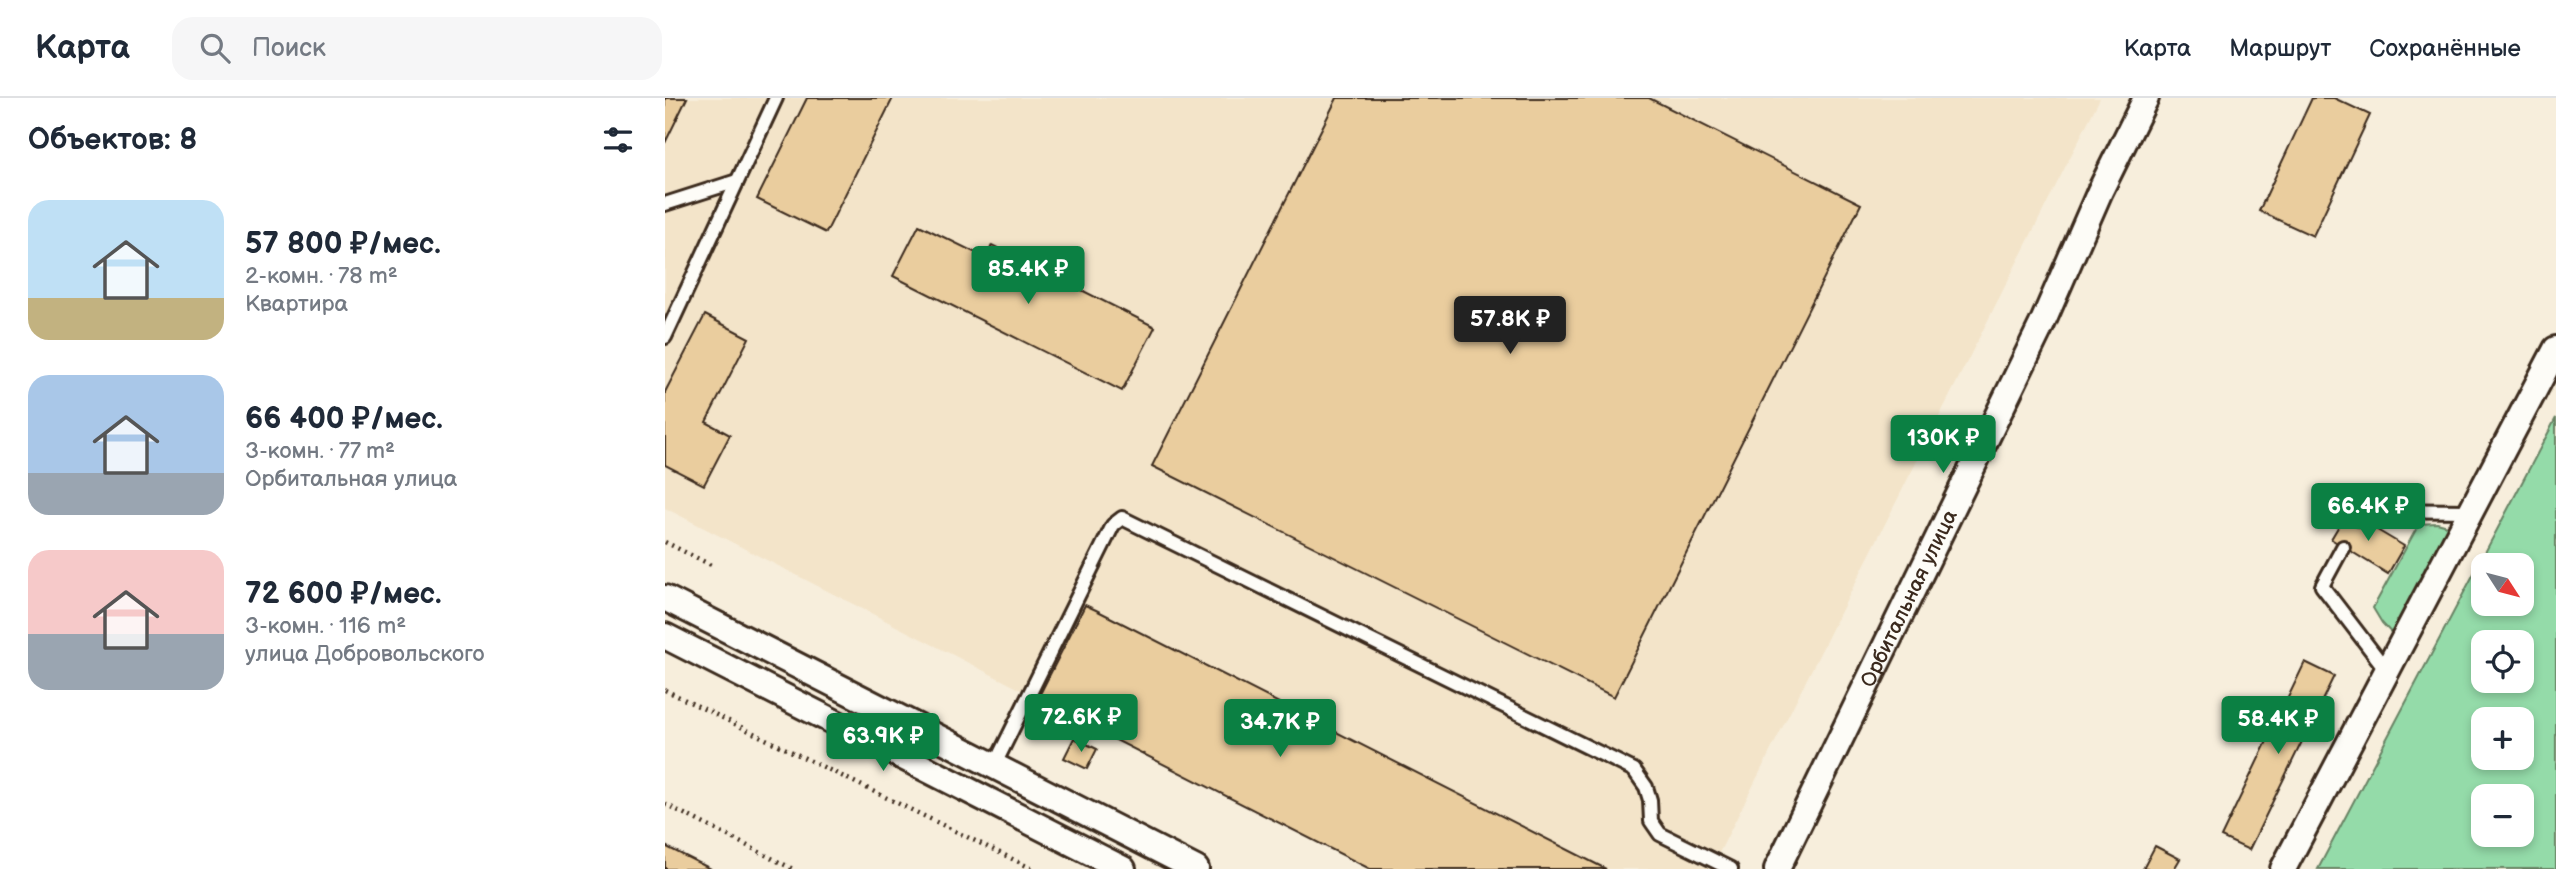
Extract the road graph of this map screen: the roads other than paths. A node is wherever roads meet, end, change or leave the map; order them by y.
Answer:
1 (776, 98) edge
2 (2141, 100) edge
3 (737, 181) junction
4 (665, 204) edge
5 (665, 337) edge
6 (2556, 349) edge
7 (2471, 511) junction
8 (2359, 519) dead end
9 (2343, 547) dead end
10 (665, 598) edge
11 (665, 636) edge
12 (2386, 671) junction
13 (994, 766) junction
14 (2287, 861) edge
15 (1123, 869) edge
16 (1196, 869) edge
17 (1731, 869) edge
18 (1777, 869) edge

1 - 3 lane
2 - 18 street, Орбитальная улица
3 - 4 lane
3 - 5 lane
6 - 7 street
7 - 8 lane
7 - 12 street
9 - 12 lane
10 - 13 street
11 - 15 street
12 - 14 street
13 - 16 street
13 - 17 lane

